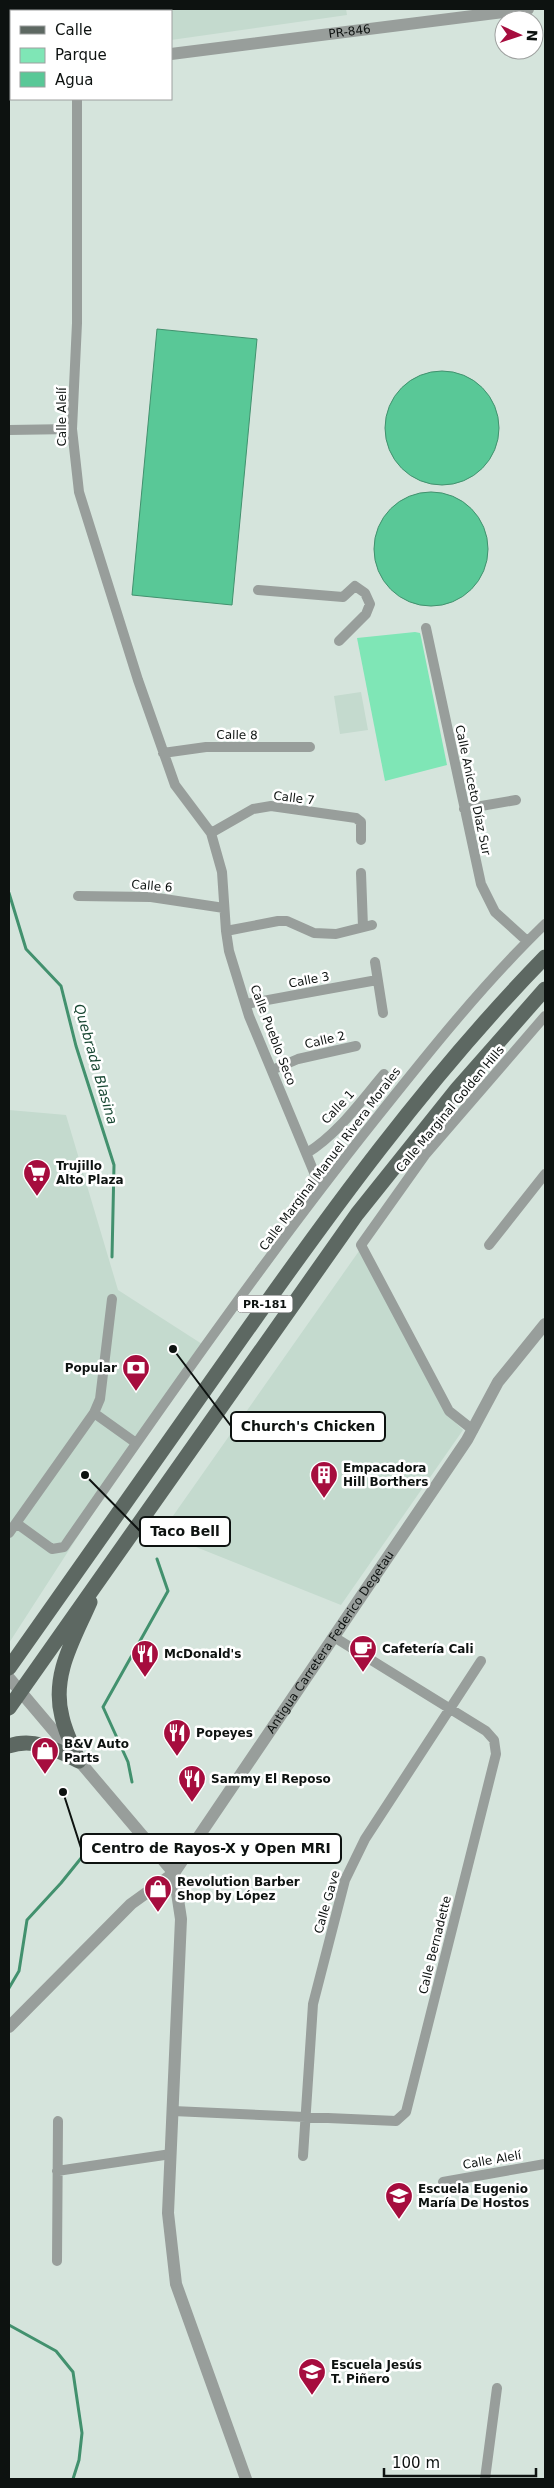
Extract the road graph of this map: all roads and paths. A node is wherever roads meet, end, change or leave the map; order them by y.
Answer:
1 (528, 9) edge
2 (172, 54) edge
3 (77, 100) edge
4 (9, 430) edge
5 (72, 430) junction
6 (258, 590) dead end
7 (426, 628) dead end
8 (339, 641) dead end
9 (310, 747) dead end
10 (163, 753) junction
11 (516, 800) dead end
12 (464, 808) junction
13 (211, 833) junction
14 (361, 840) dead end
15 (361, 872) dead end
16 (78, 896) dead end
17 (224, 908) junction
18 (545, 924) edge
19 (226, 931) junction
20 (527, 941) junction
21 (545, 957) edge
22 (375, 962) dead end
23 (377, 980) junction
24 (545, 989) edge
25 (246, 1004) junction
26 (383, 1014) dead end
27 (545, 1016) edge
28 (356, 1046) dead end
29 (272, 1070) junction
30 (384, 1074) dead end
31 (307, 1153) junction
32 (545, 1174) edge
33 (323, 1185) junction
34 (489, 1245) dead end
35 (112, 1299) dead end
36 (545, 1324) edge
37 (94, 1413) junction
38 (473, 1430) junction
39 (136, 1443) junction
40 (16, 1523) junction
41 (9, 1533) edge
42 (103, 1573) junction
43 (334, 1636) junction
44 (481, 1661) dead end
45 (9, 1668) edge
46 (9, 1678) edge
47 (21, 1690) junction
48 (9, 1708) edge
49 (450, 1710) junction
50 (9, 1746) edge
51 (79, 1761) junction
52 (174, 1873) junction
53 (9, 2027) edge
54 (173, 2111) junction
55 (305, 2118) junction
56 (58, 2122) dead end
57 (171, 2154) junction
58 (303, 2156) dead end
59 (545, 2164) edge
60 (57, 2171) junction
61 (443, 2182) dead end
62 (57, 2261) dead end
63 (497, 2388) dead end
64 (246, 2479) edge
65 (485, 2479) edge

1 - 2 street, PR-846 / PR-846
3 - 5 street, Calle Alelí
4 - 5 street
5 - 10 street, Calle Alelí
6 - 8 street
7 - 12 street, Calle Aniceto Díaz Sur
9 - 10 street, Calle 8
10 - 13 street, Calle Pueblo Seco
11 - 12 street
12 - 20 street, Calle Aniceto Díaz Sur
13 - 14 street, Calle 7
13 - 17 street, Calle Pueblo Seco
15 - 19 street
16 - 17 street, Calle 6
17 - 19 street, Calle Pueblo Seco
18 - 20 street, Calle Marginal Manuel Rivera Morales
19 - 25 street, Calle Pueblo Seco
20 - 33 street, Calle Marginal Manuel Rivera Morales
21 - 45 main road, PR-181
22 - 23 street
23 - 25 street, Calle 3
23 - 26 street
24 - 42 main road, PR-181
25 - 29 street, Calle Pueblo Seco
27 - 38 street, Calle Marginal Golden Hills
28 - 29 street, Calle 2
29 - 31 street, Calle Pueblo Seco
30 - 31 street, Calle 1
31 - 33 street, Calle Pueblo Seco
32 - 34 street
33 - 39 street, Calle Marginal Manuel Rivera Morales
35 - 37 street
36 - 38 street, Antigua Carretera Federico Degetau
37 - 39 street
37 - 40 street
38 - 43 street, Antigua Carretera Federico Degetau
39 - 40 street, Calle Marginal Manuel Rivera Morales
40 - 41 street
42 - 47 main road, PR-181
42 - 51 main road
43 - 49 street, Calle Bernadette
43 - 52 street, Antigua Carretera Federico Degetau
44 - 49 street, Calle Gave
46 - 47 street
47 - 48 main road, PR-181
47 - 51 street
49 - 55 street, Calle Gave
49 - 55 street, Calle Bernadette
50 - 51 main road
51 - 52 street
52 - 53 street, Antigua Carretera Federico Degetau
52 - 54 street
54 - 55 street, Calle Bernadette
54 - 57 street
55 - 58 street, Calle Gave
56 - 60 street
57 - 60 street
57 - 64 street
59 - 61 street, Calle Alelí
60 - 62 street
63 - 65 street

